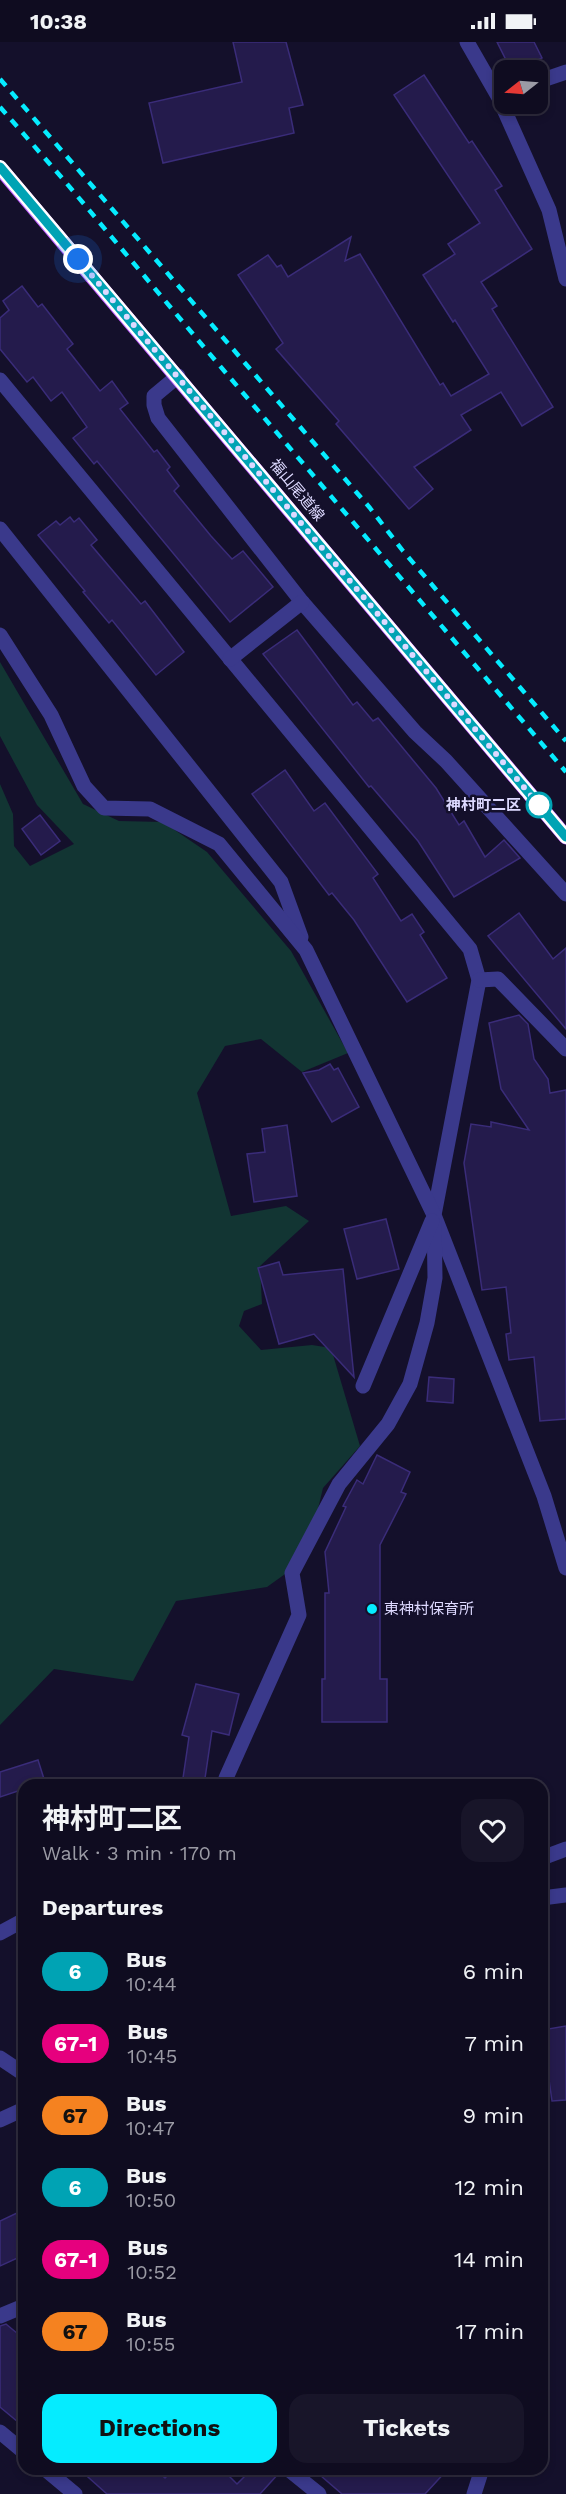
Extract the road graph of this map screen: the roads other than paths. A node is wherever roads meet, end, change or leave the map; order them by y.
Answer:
1 (467, 42) edge
2 (566, 72) edge
3 (548, 78) edge
4 (494, 84) edge
5 (509, 114) edge
6 (0, 168) edge
7 (566, 279) edge
8 (178, 376) junction
9 (0, 380) edge
10 (0, 529) edge
11 (302, 602) junction
12 (0, 635) edge
13 (230, 659) junction
14 (566, 837) edge
15 (566, 894) edge
16 (306, 950) junction
17 (479, 980) junction
18 (566, 1049) edge
19 (435, 1215) junction
20 (363, 1386) dead end
21 (566, 1568) edge
22 (226, 1779) edge
23 (566, 1849) edge
24 (548, 1856) edge
25 (566, 1895) edge
26 (548, 1897) edge
27 (18, 1923) edge
28 (0, 1933) edge
29 (0, 2058) edge
30 (18, 2070) edge
31 (18, 2112) edge
32 (0, 2120) edge
33 (18, 2308) edge
34 (0, 2316) edge
35 (0, 2432) edge
36 (18, 2447) edge
37 (52, 2475) edge
38 (295, 2475) edge
39 (480, 2475) edge
40 (75, 2494) edge
41 (319, 2494) edge
42 (474, 2494) edge

1 - 4 street
2 - 3 street
5 - 7 street
6 - 8 main road, 福山尾道線
8 - 11 street
8 - 14 main road, 福山尾道線
9 - 13 street
10 - 16 street
11 - 13 street
11 - 15 street
12 - 16 street
13 - 17 street
16 - 19 street
17 - 18 street
17 - 19 street
19 - 20 street
19 - 21 street
19 - 22 street
23 - 24 street
25 - 26 street
27 - 28 street
29 - 30 street
31 - 32 street
33 - 34 street
35 - 36 street
37 - 40 street
38 - 41 street
39 - 42 street

